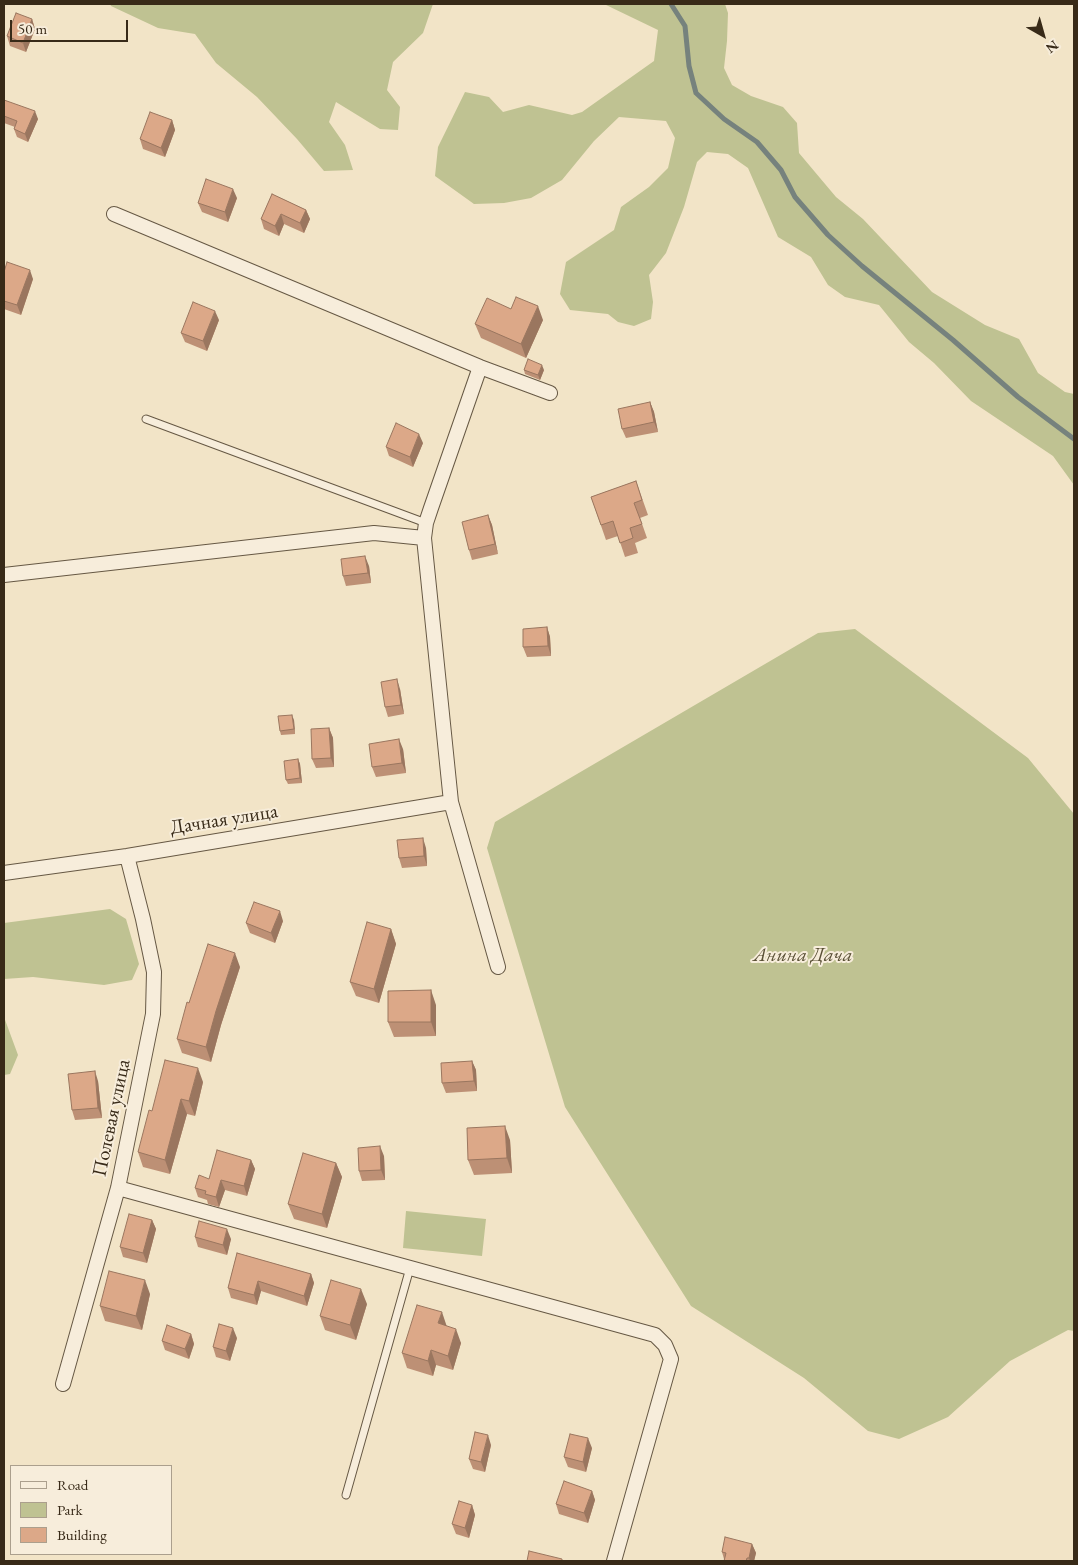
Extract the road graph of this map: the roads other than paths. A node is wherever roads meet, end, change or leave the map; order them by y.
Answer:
1 (114, 214) dead end
2 (480, 367) junction
3 (550, 393) dead end
4 (146, 419) dead end
5 (426, 523) junction
6 (424, 538) junction
7 (4, 575) edge
8 (451, 802) junction
9 (127, 856) junction
10 (4, 873) edge
11 (498, 966) dead end
12 (118, 1188) junction
13 (410, 1268) junction
14 (63, 1384) dead end
15 (346, 1495) dead end
16 (614, 1561) edge

1 - 2 street
2 - 3 street
2 - 5 street
4 - 5 lane
5 - 6 street
6 - 7 street
6 - 8 street
8 - 9 street, Дачная улица
8 - 11 street
9 - 10 street, Дачная улица
9 - 12 street, Полевая улица
12 - 13 street
12 - 14 street, Полевая улица
13 - 15 lane
13 - 16 street

